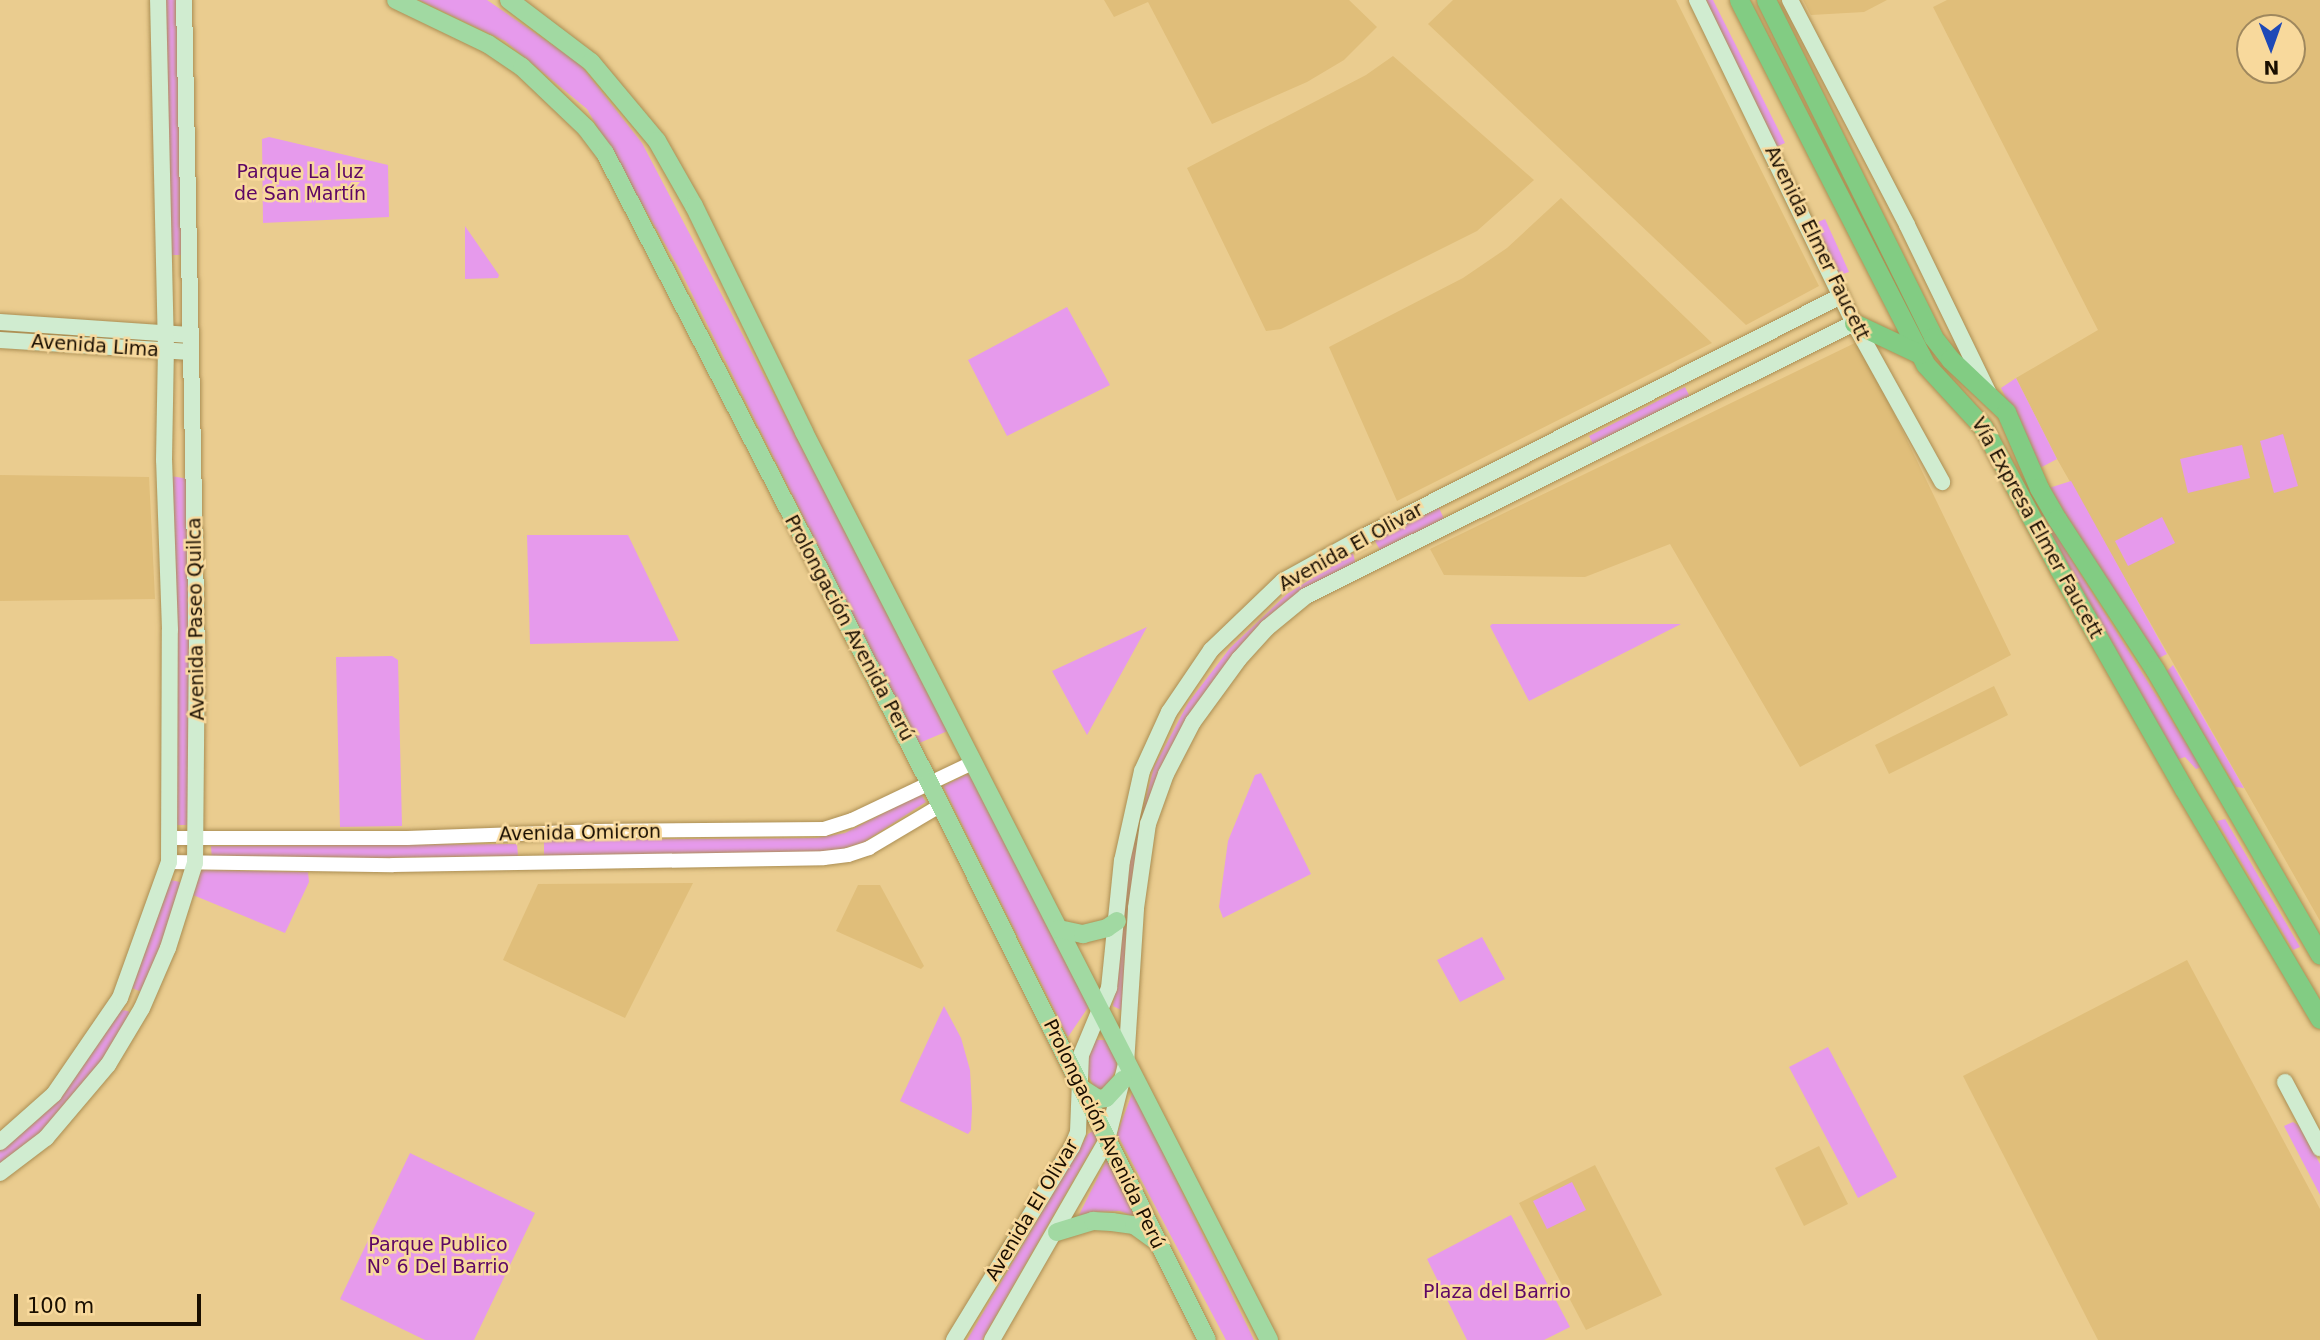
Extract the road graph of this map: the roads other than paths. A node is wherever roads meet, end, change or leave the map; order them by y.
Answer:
1 (158, 0) edge
2 (184, 0) edge
3 (396, 0) edge
4 (509, 0) edge
5 (1697, 0) edge
6 (1739, 0) edge
7 (1766, 0) edge
8 (1790, 0) edge
9 (1841, 296) junction
10 (1819, 307) junction
11 (0, 321) edge
12 (1854, 323) junction
13 (165, 333) junction
14 (1833, 334) junction
15 (190, 335) junction
16 (0, 340) edge
17 (166, 351) junction
18 (191, 352) junction
19 (1920, 354) junction
20 (1695, 370) junction
21 (1989, 394) junction
22 (1707, 396) junction
23 (1566, 435) junction
24 (1578, 458) junction
25 (1508, 464) junction
26 (1942, 482) dead end
27 (1521, 487) junction
28 (1449, 495) junction
29 (1461, 516) junction
30 (974, 762) junction
31 (929, 782) junction
32 (941, 805) junction
33 (171, 838) junction
34 (197, 838) junction
35 (169, 862) junction
36 (195, 863) junction
37 (1117, 920) junction
38 (1059, 929) junction
39 (2320, 954) edge
40 (1101, 1008) junction
41 (2320, 1019) edge
42 (1124, 1072) junction
43 (2285, 1082) dead end
44 (1081, 1088) junction
45 (1107, 1140) junction
46 (0, 1142) edge
47 (2320, 1148) edge
48 (0, 1174) edge
49 (1057, 1232) junction
50 (1157, 1241) junction
51 (954, 1340) edge
52 (992, 1340) edge
53 (1208, 1340) edge
54 (1269, 1340) edge

1 - 13 main road, Avenida Paseo Quilca
2 - 15 main road, Avenida Paseo Quilca
3 - 31 main road, Prolongación Avenida Perú
4 - 30 main road
5 - 9 main road, Avenida Elmer Faucett
6 - 19 highway, Vía Expresa Elmer Faucett
7 - 21 highway, Vía Expresa Elmer Faucett
8 - 21 main road
9 - 10 main road, Avenida El Olivar
9 - 12 main road, Avenida Elmer Faucett
10 - 14 main road
10 - 20 main road, Avenida El Olivar
11 - 13 main road, Avenida Lima
12 - 14 main road, Avenida El Olivar
12 - 19 highway
12 - 26 main road, Avenida Elmer Faucett
13 - 15 main road, Avenida Lima
13 - 17 main road, Avenida Paseo Quilca
14 - 22 main road, Avenida El Olivar
15 - 18 main road, Avenida Paseo Quilca
16 - 17 main road, Avenida Lima
17 - 18 main road, Avenida Lima
17 - 33 main road, Avenida Paseo Quilca
18 - 34 main road, Avenida Paseo Quilca
19 - 41 highway, Vía Expresa Elmer Faucett
20 - 22 main road
20 - 23 main road, Avenida El Olivar
21 - 39 highway, Vía Expresa Elmer Faucett
22 - 24 main road, Avenida El Olivar
23 - 24 main road
23 - 25 main road, Avenida El Olivar
24 - 27 main road, Avenida El Olivar
25 - 27 main road
25 - 28 main road, Avenida El Olivar
27 - 29 main road, Avenida El Olivar
28 - 29 main road
28 - 37 main road, Avenida El Olivar
29 - 42 main road, Avenida El Olivar
30 - 31 street, Avenida Omicron
30 - 38 main road
31 - 32 main road, Prolongación Avenida Perú
31 - 34 street, Avenida Omicron
32 - 36 street, Avenida Omicron
32 - 44 main road, Prolongación Avenida Perú
33 - 34 street, Avenida Omicron
33 - 35 main road, Avenida Paseo Quilca
34 - 36 main road, Avenida Paseo Quilca
35 - 36 street, Avenida Omicron
35 - 46 main road, Avenida Paseo Quilca
36 - 48 main road, Avenida Paseo Quilca
37 - 38 main road
37 - 40 main road, Avenida El Olivar
38 - 40 main road
40 - 42 main road
40 - 44 main road, Avenida El Olivar
42 - 44 main road
42 - 45 main road, Avenida El Olivar
42 - 54 main road
43 - 47 main road
44 - 45 main road, Prolongación Avenida Perú
44 - 51 main road, Avenida El Olivar
45 - 49 main road, Avenida El Olivar
45 - 50 main road, Prolongación Avenida Perú
49 - 50 main road
49 - 52 main road, Avenida El Olivar
50 - 53 main road, Prolongación Avenida Perú

